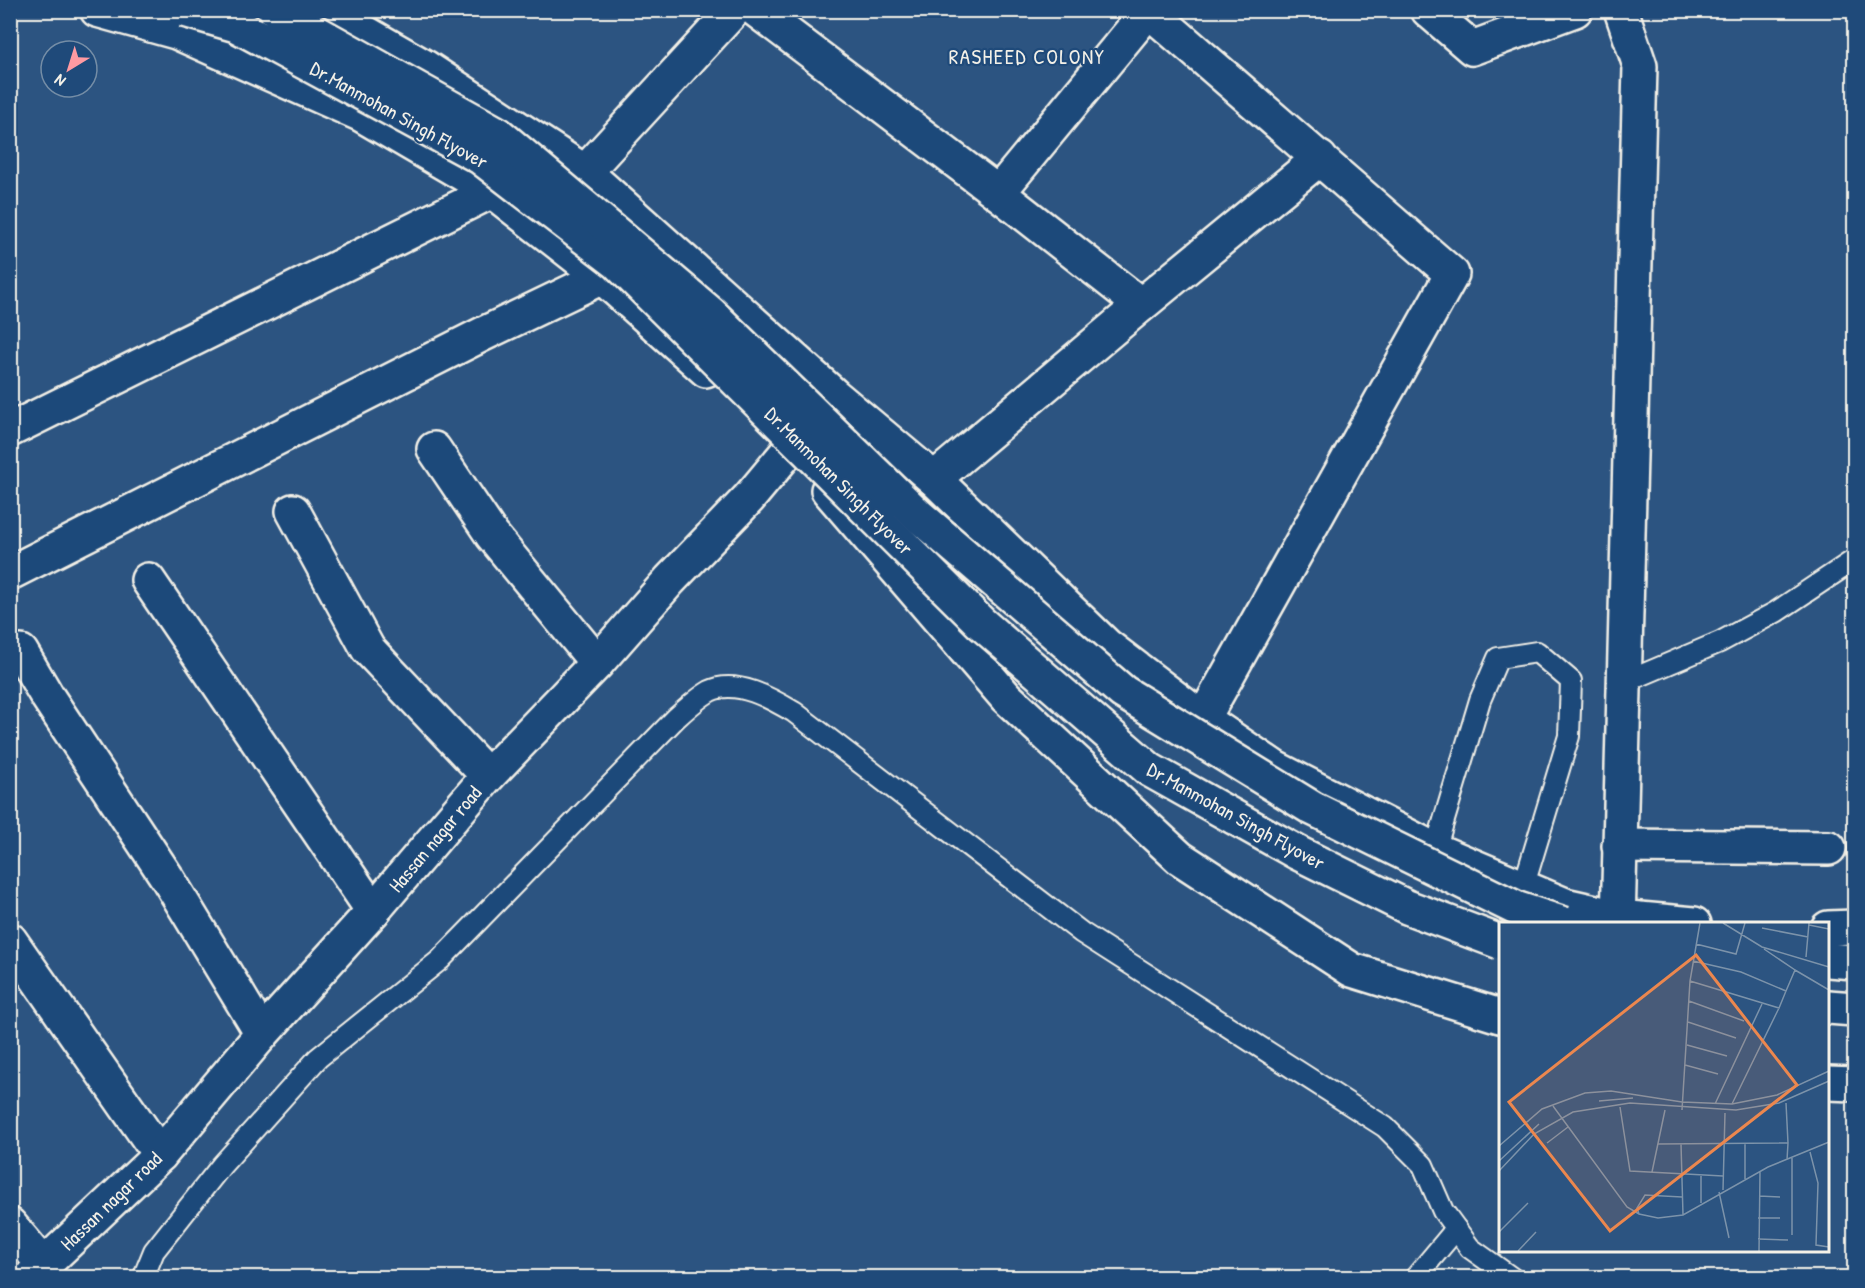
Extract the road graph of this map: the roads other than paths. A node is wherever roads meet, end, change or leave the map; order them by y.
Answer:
1 (96, 10) edge
2 (184, 10) edge
3 (276, 10) edge
4 (326, 10) edge
5 (734, 10) edge
6 (756, 10) edge
7 (1428, 10) edge
8 (1575, 10) edge
9 (1621, 10) edge
10 (1149, 11) edge
11 (1320, 158) junction
12 (585, 172) junction
13 (492, 191) junction
14 (998, 193) junction
15 (602, 277) junction
16 (1141, 304) junction
17 (835, 396) junction
18 (10, 429) edge
19 (791, 446) junction
20 (434, 449) dead end
21 (934, 479) junction
22 (293, 511) dead end
23 (1854, 560) edge
24 (10, 573) edge
25 (148, 580) dead end
26 (21, 652) dead end
27 (597, 663) junction
28 (1623, 683) junction
29 (1203, 718) junction
30 (488, 776) junction
31 (1619, 846) junction
32 (1829, 848) dead end
33 (1435, 850) junction
34 (1523, 888) junction
35 (373, 911) junction
36 (1618, 920) edge
37 (1558, 922) edge
38 (1656, 922) edge
39 (1854, 927) edge
40 (1829, 928) edge
41 (10, 940) edge
42 (1499, 942) edge
43 (1829, 960) edge
44 (1854, 962) edge
45 (1829, 1007) edge
46 (1854, 1009) edge
47 (1499, 1016) edge
48 (262, 1034) junction
49 (1829, 1083) edge
50 (1854, 1084) edge
51 (160, 1155) junction
52 (10, 1225) edge
53 (1456, 1229) junction
54 (37, 1271) edge
55 (143, 1278) edge
56 (1415, 1278) edge
57 (1512, 1278) edge

1 - 13 main road
2 - 42 main road, Dr.Manmohan Singh Flyover, bridge
3 - 37 main road, Dr.Manmohan Singh Flyover, bridge
4 - 12 main road
5 - 12 main road
6 - 14 main road
7 - 8 main road
9 - 28 main road
10 - 11 main road
10 - 14 main road
11 - 16 main road
11 - 29 main road
12 - 17 main road
13 - 15 main road
13 - 18 main road
14 - 16 main road
15 - 19 main road
15 - 24 main road
16 - 21 main road
17 - 19 main road, Hassan nagar road
17 - 21 main road
19 - 27 main road, Hassan nagar road
19 - 47 main road
20 - 27 main road
21 - 29 main road
22 - 30 main road
23 - 28 lane
25 - 35 main road
26 - 48 main road
27 - 30 main road, Hassan nagar road
28 - 31 main road
29 - 33 main road
30 - 35 main road, Hassan nagar road
31 - 32 main road
31 - 36 main road
33 - 34 main road
33 - 34 lane
34 - 36 main road
35 - 48 main road, Hassan nagar road
36 - 38 main road
39 - 40 main road
41 - 51 main road
43 - 44 main road
45 - 46 main road
48 - 51 main road, Hassan nagar road
49 - 50 main road
51 - 54 main road, Hassan nagar road
52 - 54 main road
53 - 55 lane
53 - 56 lane
53 - 57 lane

